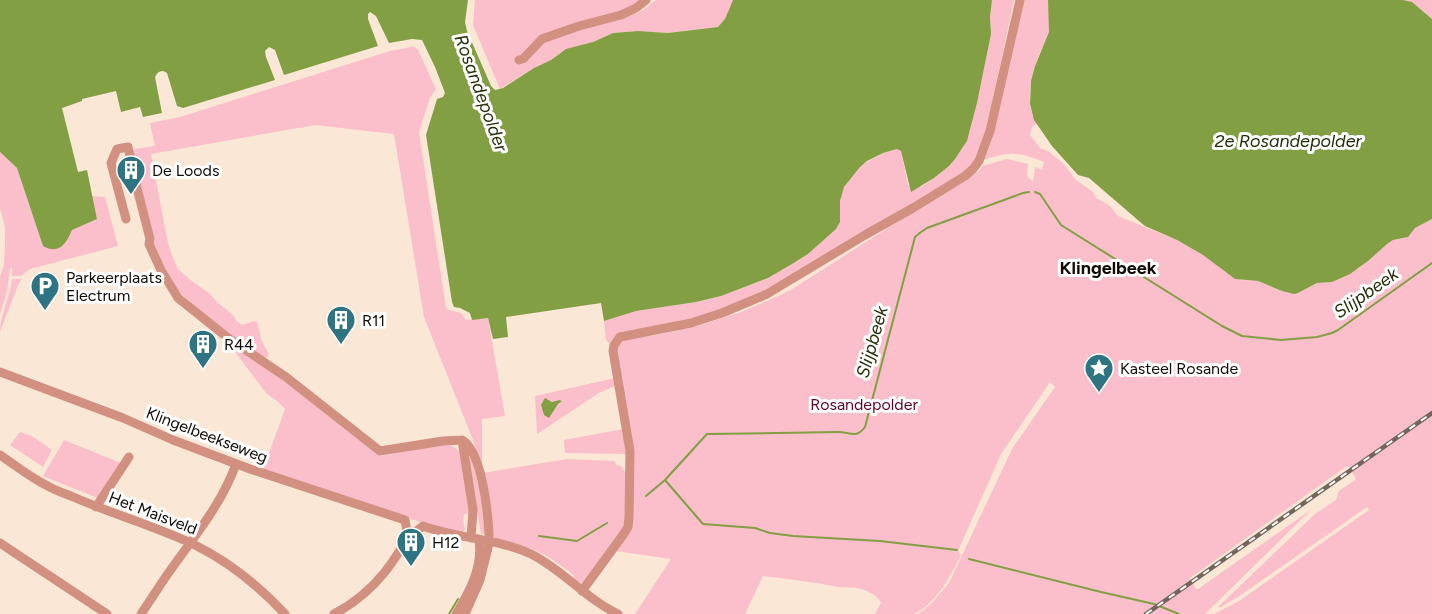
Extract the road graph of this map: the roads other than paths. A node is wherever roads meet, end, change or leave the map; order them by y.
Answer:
1 (646, 0) edge
2 (1020, 0) edge
3 (519, 60) dead end
4 (126, 219) dead end
5 (0, 372) edge
6 (462, 440) junction
7 (0, 456) edge
8 (129, 457) dead end
9 (236, 464) junction
10 (96, 507) junction
11 (489, 535) dead end
12 (475, 539) junction
13 (406, 540) junction
14 (0, 543) edge
15 (190, 543) junction
16 (488, 548) dead end
17 (582, 591) junction
18 (107, 614) edge
19 (141, 614) edge
20 (285, 614) edge
21 (334, 614) edge
22 (456, 614) edge
23 (465, 614) edge
24 (618, 614) edge

1 - 3 street
2 - 17 street
4 - 6 street
5 - 9 street, Klingelbeekseweg
6 - 11 street
6 - 12 street
7 - 10 street, Het Maisveld
8 - 10 street
9 - 13 street, Klingelbeekseweg
9 - 15 street
10 - 15 street, Het Maisveld
12 - 13 street
12 - 17 street
12 - 22 street
13 - 21 street
14 - 18 street
15 - 19 street
15 - 20 street, Het Maisveld
16 - 23 street
17 - 24 street

